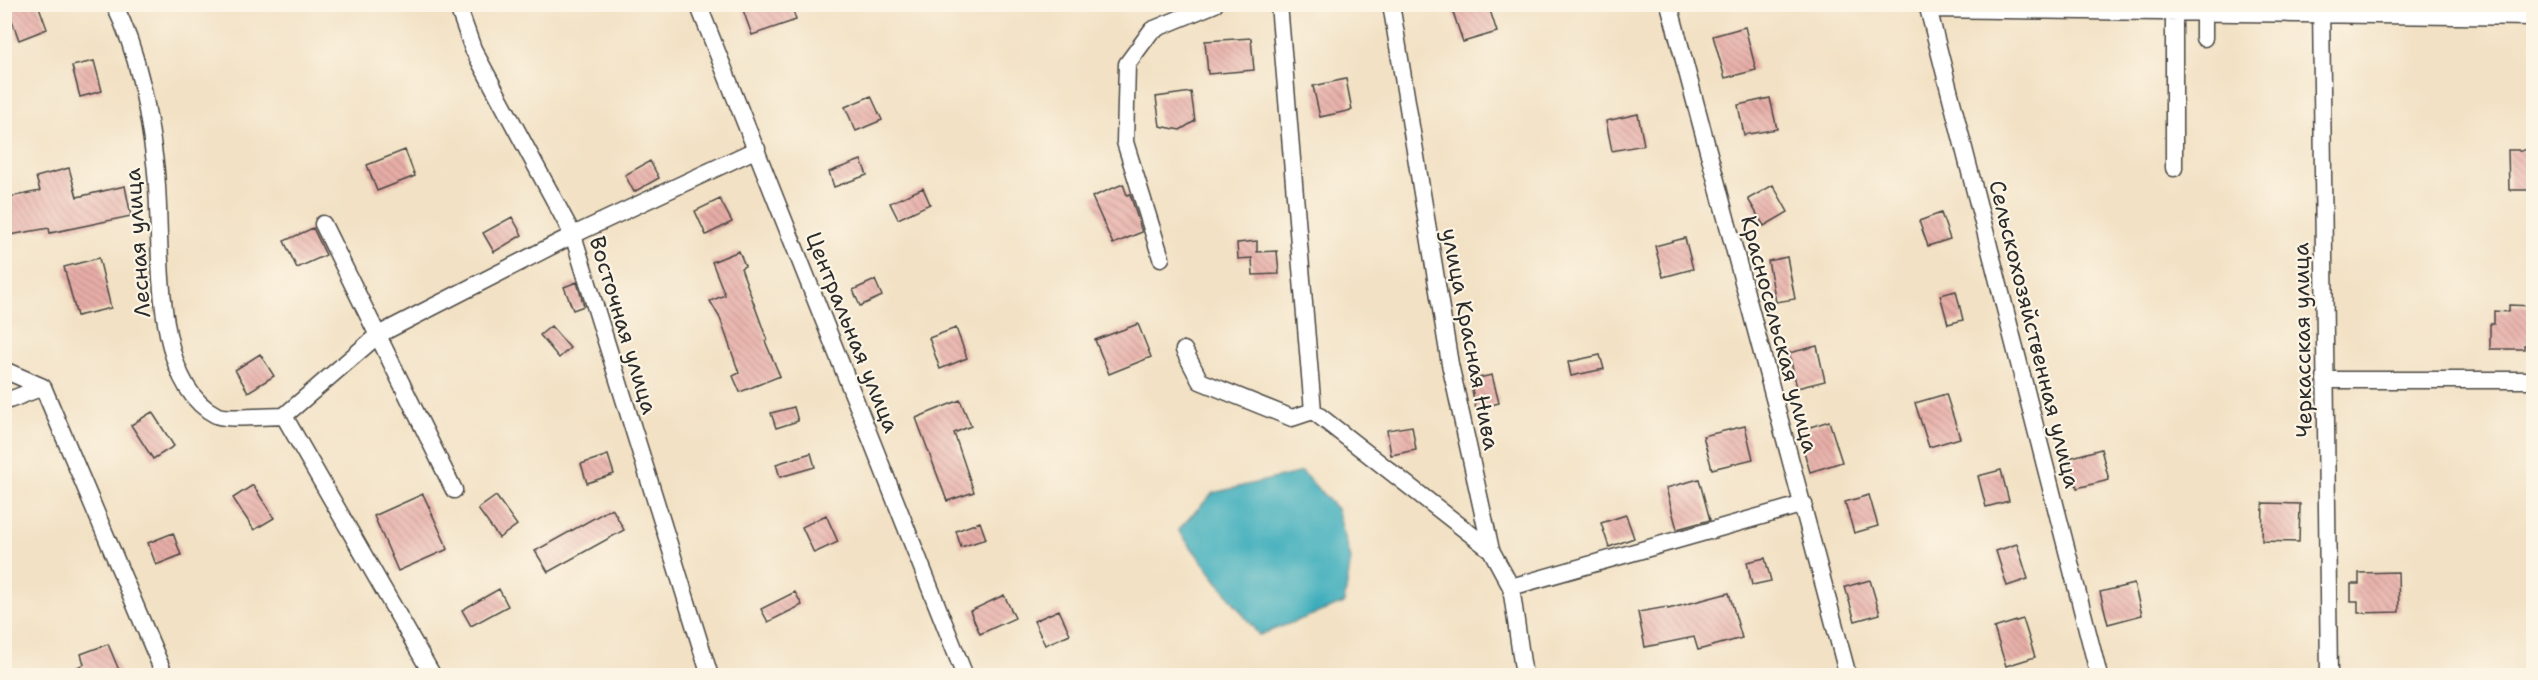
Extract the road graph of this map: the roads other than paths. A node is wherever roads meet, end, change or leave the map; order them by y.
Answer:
1 (114, 4) edge
2 (457, 4) edge
3 (698, 4) edge
4 (1215, 4) edge
5 (1279, 4) edge
6 (1391, 4) edge
7 (1669, 4) edge
8 (1928, 7) edge
9 (2105, 8) edge
10 (2321, 9) edge
11 (2174, 12) junction
12 (2204, 12) junction
13 (2534, 16) edge
14 (2204, 38) dead end
15 (757, 149) junction
16 (2174, 168) dead end
17 (322, 224) dead end
18 (573, 235) junction
19 (1161, 258) dead end
20 (378, 335) junction
21 (1184, 350) dead end
22 (4, 370) edge
23 (2325, 380) junction
24 (2534, 380) edge
25 (43, 387) junction
26 (4, 402) edge
27 (1313, 411) junction
28 (284, 416) junction
29 (454, 490) dead end
30 (1804, 504) junction
31 (1491, 550) junction
32 (1511, 587) junction
33 (165, 675) edge
34 (433, 675) edge
35 (710, 675) edge
36 (965, 675) edge
37 (1524, 675) edge
38 (1848, 675) edge
39 (2099, 675) edge
40 (2329, 675) edge

1 - 28 street, Лесная улица
2 - 18 street, Восточная улица
3 - 15 street, Центральная улица
4 - 19 street
5 - 27 street
6 - 31 street, улица Красная Нива
7 - 30 street, Красносельская улица
8 - 9 street
8 - 39 street, Сельскохозяйственная улица
9 - 11 street
10 - 12 street
10 - 13 street
10 - 23 street, Черкасская улица
11 - 12 street
11 - 16 street
12 - 14 street
15 - 18 street
15 - 36 street, Центральная улица
17 - 20 street
18 - 20 street
18 - 35 street, Восточная улица
20 - 28 street
20 - 29 street
21 - 27 street
22 - 25 street
23 - 24 street
23 - 40 street, Черкасская улица
25 - 26 street
25 - 33 street
27 - 31 street
28 - 34 street
30 - 32 street
30 - 38 street, Красносельская улица
31 - 32 street, улица Красная Нива
32 - 37 street, улица Красная Нива

